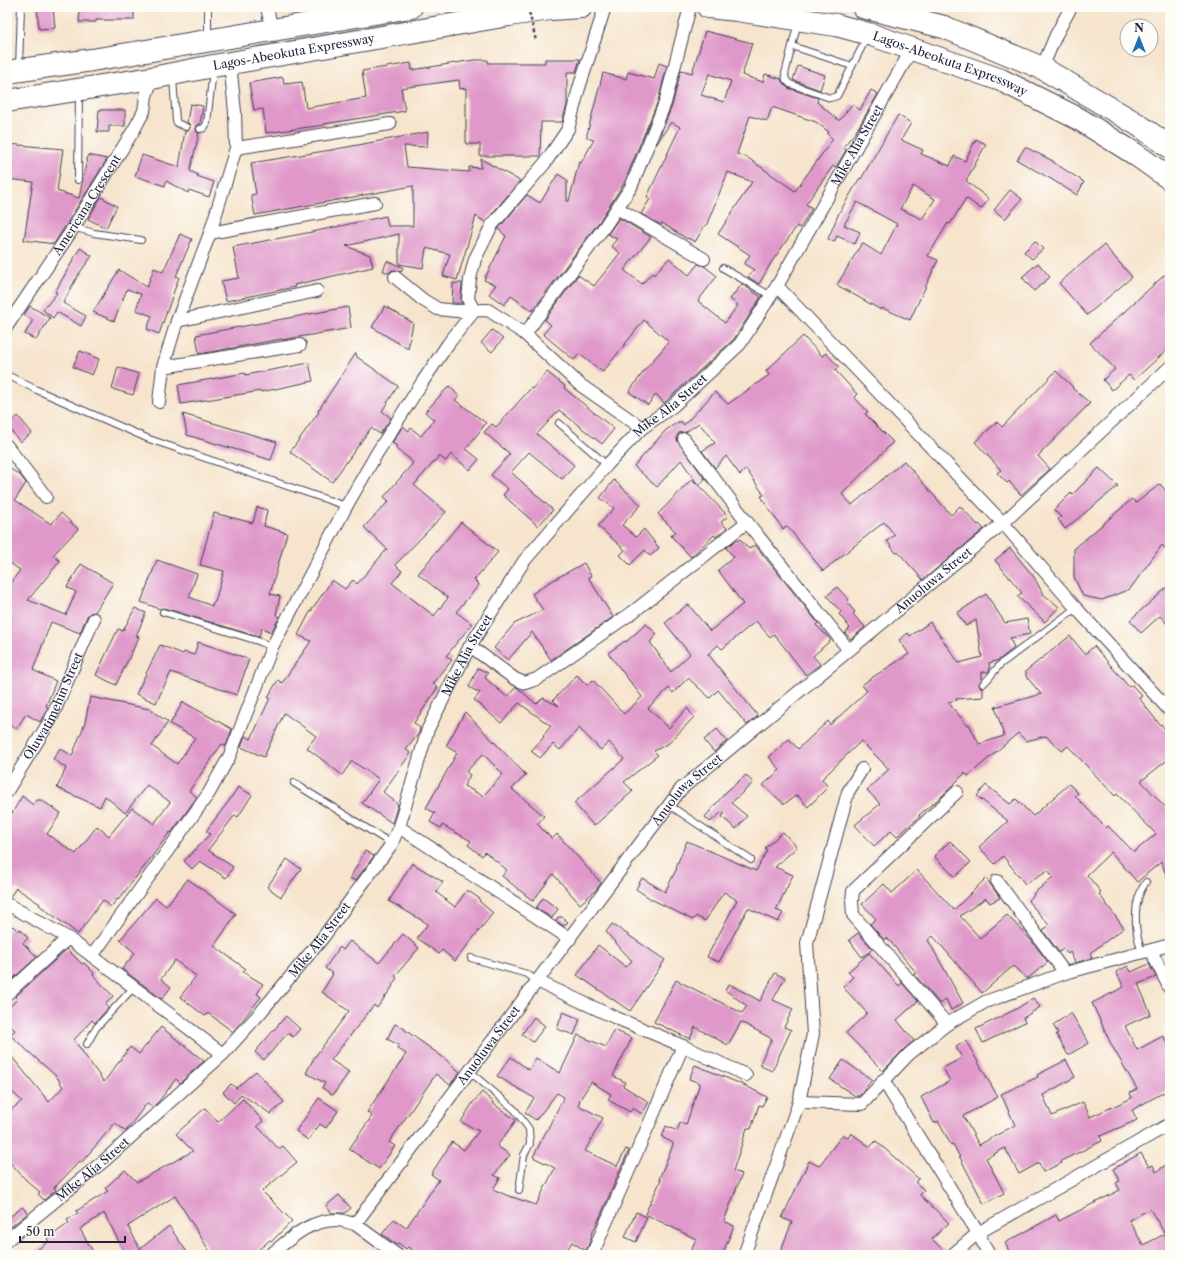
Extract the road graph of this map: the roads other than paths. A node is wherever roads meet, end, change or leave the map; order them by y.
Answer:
1 (21, 7) edge
2 (208, 7) edge
3 (267, 7) edge
4 (411, 7) edge
5 (581, 7) edge
6 (605, 7) edge
7 (690, 7) edge
8 (708, 7) edge
9 (863, 7) edge
10 (1071, 7) edge
11 (799, 19) junction
12 (272, 31) junction
13 (869, 34) junction
14 (209, 41) junction
15 (792, 46) junction
16 (912, 49) junction
17 (222, 64) junction
18 (852, 66) junction
19 (1042, 68) junction
20 (13, 71) edge
21 (162, 76) junction
22 (78, 90) junction
23 (7, 101) edge
24 (390, 124) dead end
25 (186, 127) dead end
26 (200, 129) dead end
27 (1170, 147) edge
28 (236, 148) junction
29 (1170, 178) edge
30 (78, 180) dead end
31 (375, 203) dead end
32 (617, 208) junction
33 (73, 227) junction
34 (210, 233) junction
35 (141, 240) dead end
36 (704, 259) dead end
37 (723, 268) dead end
38 (395, 277) dead end
39 (317, 291) dead end
40 (774, 291) junction
41 (474, 311) junction
42 (177, 322) junction
43 (7, 326) edge
44 (525, 334) junction
45 (300, 345) dead end
46 (163, 367) junction
47 (1170, 367) edge
48 (7, 375) edge
49 (159, 402) dead end
50 (559, 423) dead end
51 (642, 428) junction
52 (684, 439) dead end
53 (7, 446) edge
54 (607, 465) junction
55 (46, 497) dead end
56 (347, 505) junction
57 (747, 522) junction
58 (1003, 523) junction
59 (1076, 608) junction
60 (163, 612) dead end
61 (94, 619) dead end
62 (470, 646) junction
63 (272, 647) junction
64 (848, 650) junction
65 (983, 684) dead end
66 (1170, 712) edge
67 (862, 769) dead end
68 (294, 783) dead end
69 (7, 791) edge
70 (957, 792) dead end
71 (669, 805) junction
72 (399, 827) junction
73 (391, 845) junction
74 (751, 860) dead end
75 (997, 881) dead end
76 (1146, 882) dead end
77 (7, 904) edge
78 (68, 938) junction
79 (570, 939) junction
80 (1170, 945) edge
81 (1147, 951) junction
82 (92, 956) junction
83 (471, 958) dead end
84 (1065, 973) junction
85 (537, 981) junction
86 (134, 988) junction
87 (1170, 989) edge
88 (7, 994) edge
89 (946, 1024) junction
90 (87, 1044) dead end
91 (683, 1046) junction
92 (223, 1054) junction
93 (470, 1072) junction
94 (746, 1076) dead end
95 (883, 1080) junction
96 (799, 1102) junction
97 (1170, 1124) edge
98 (519, 1190) dead end
99 (355, 1224) junction
100 (978, 1233) junction
101 (7, 1240) edge
102 (270, 1255) edge
103 (397, 1255) edge
104 (592, 1255) edge
105 (744, 1255) edge
106 (952, 1255) edge
107 (989, 1255) edge

1 - 20 lane
2 - 14 lane
3 - 12 street
4 - 12 highway, Lagos-Abeokuta Expressway
5 - 17 highway, Lagos-Abeokuta Expressway
6 - 41 street
7 - 32 street
8 - 11 highway, Lagos-Abeokuta Expressway
9 - 19 highway
10 - 19 street
11 - 13 highway, Lagos-Abeokuta Expressway
11 - 15 lane
12 - 14 highway, Lagos-Abeokuta Expressway
13 - 16 highway, Lagos-Abeokuta Expressway
13 - 18 lane
14 - 20 highway, Lagos-Abeokuta Expressway
15 - 18 lane
15 - 18 lane
16 - 29 highway, Lagos-Abeokuta Expressway
16 - 40 street, Mike Alia Street
17 - 21 highway, Lagos-Abeokuta Expressway
17 - 26 lane
17 - 28 street
19 - 27 highway
21 - 22 highway, Lagos-Abeokuta Expressway
21 - 25 lane
21 - 33 street, Americana Crescent
22 - 23 highway, Lagos-Abeokuta Expressway
22 - 30 lane
24 - 28 street
28 - 34 street
31 - 34 street
32 - 36 street
32 - 44 street
33 - 35 lane
33 - 43 street, Americana Crescent
34 - 42 street
37 - 40 lane
38 - 41 street
39 - 42 street
40 - 51 street, Mike Alia Street
40 - 58 street
41 - 44 street
41 - 56 street
42 - 46 street
44 - 51 street
45 - 46 street
46 - 49 street
47 - 58 street, Anuoluwa Street
48 - 56 lane
50 - 54 lane
51 - 54 street, Mike Alia Street
52 - 57 street
53 - 55 street
54 - 62 street, Mike Alia Street
56 - 63 street
57 - 62 street
57 - 64 street
58 - 59 street
58 - 64 street, Anuoluwa Street
59 - 65 lane
59 - 66 street
60 - 63 lane
61 - 69 street, Oluwatimehin Street
62 - 72 street, Mike Alia Street
63 - 82 street
64 - 71 street, Anuoluwa Street
67 - 96 street
68 - 73 lane
70 - 89 street
71 - 74 lane
71 - 79 street, Anuoluwa Street
72 - 73 street, Mike Alia Street
72 - 79 street
73 - 92 street, Mike Alia Street
75 - 84 street
76 - 81 lane
77 - 78 street
78 - 82 street
78 - 88 street
79 - 85 street, Anuoluwa Street
80 - 81 street
81 - 84 street
81 - 87 street
82 - 86 street
83 - 85 lane
84 - 89 street
85 - 91 street
85 - 93 street, Anuoluwa Street
86 - 90 lane
86 - 92 street
89 - 95 street
91 - 94 street
91 - 104 street
92 - 101 street, Mike Alia Street
93 - 98 lane
93 - 99 street, Anuoluwa Street
95 - 96 street
95 - 100 street
96 - 105 street
97 - 100 street
99 - 102 street
99 - 103 street
100 - 106 street
100 - 107 street

